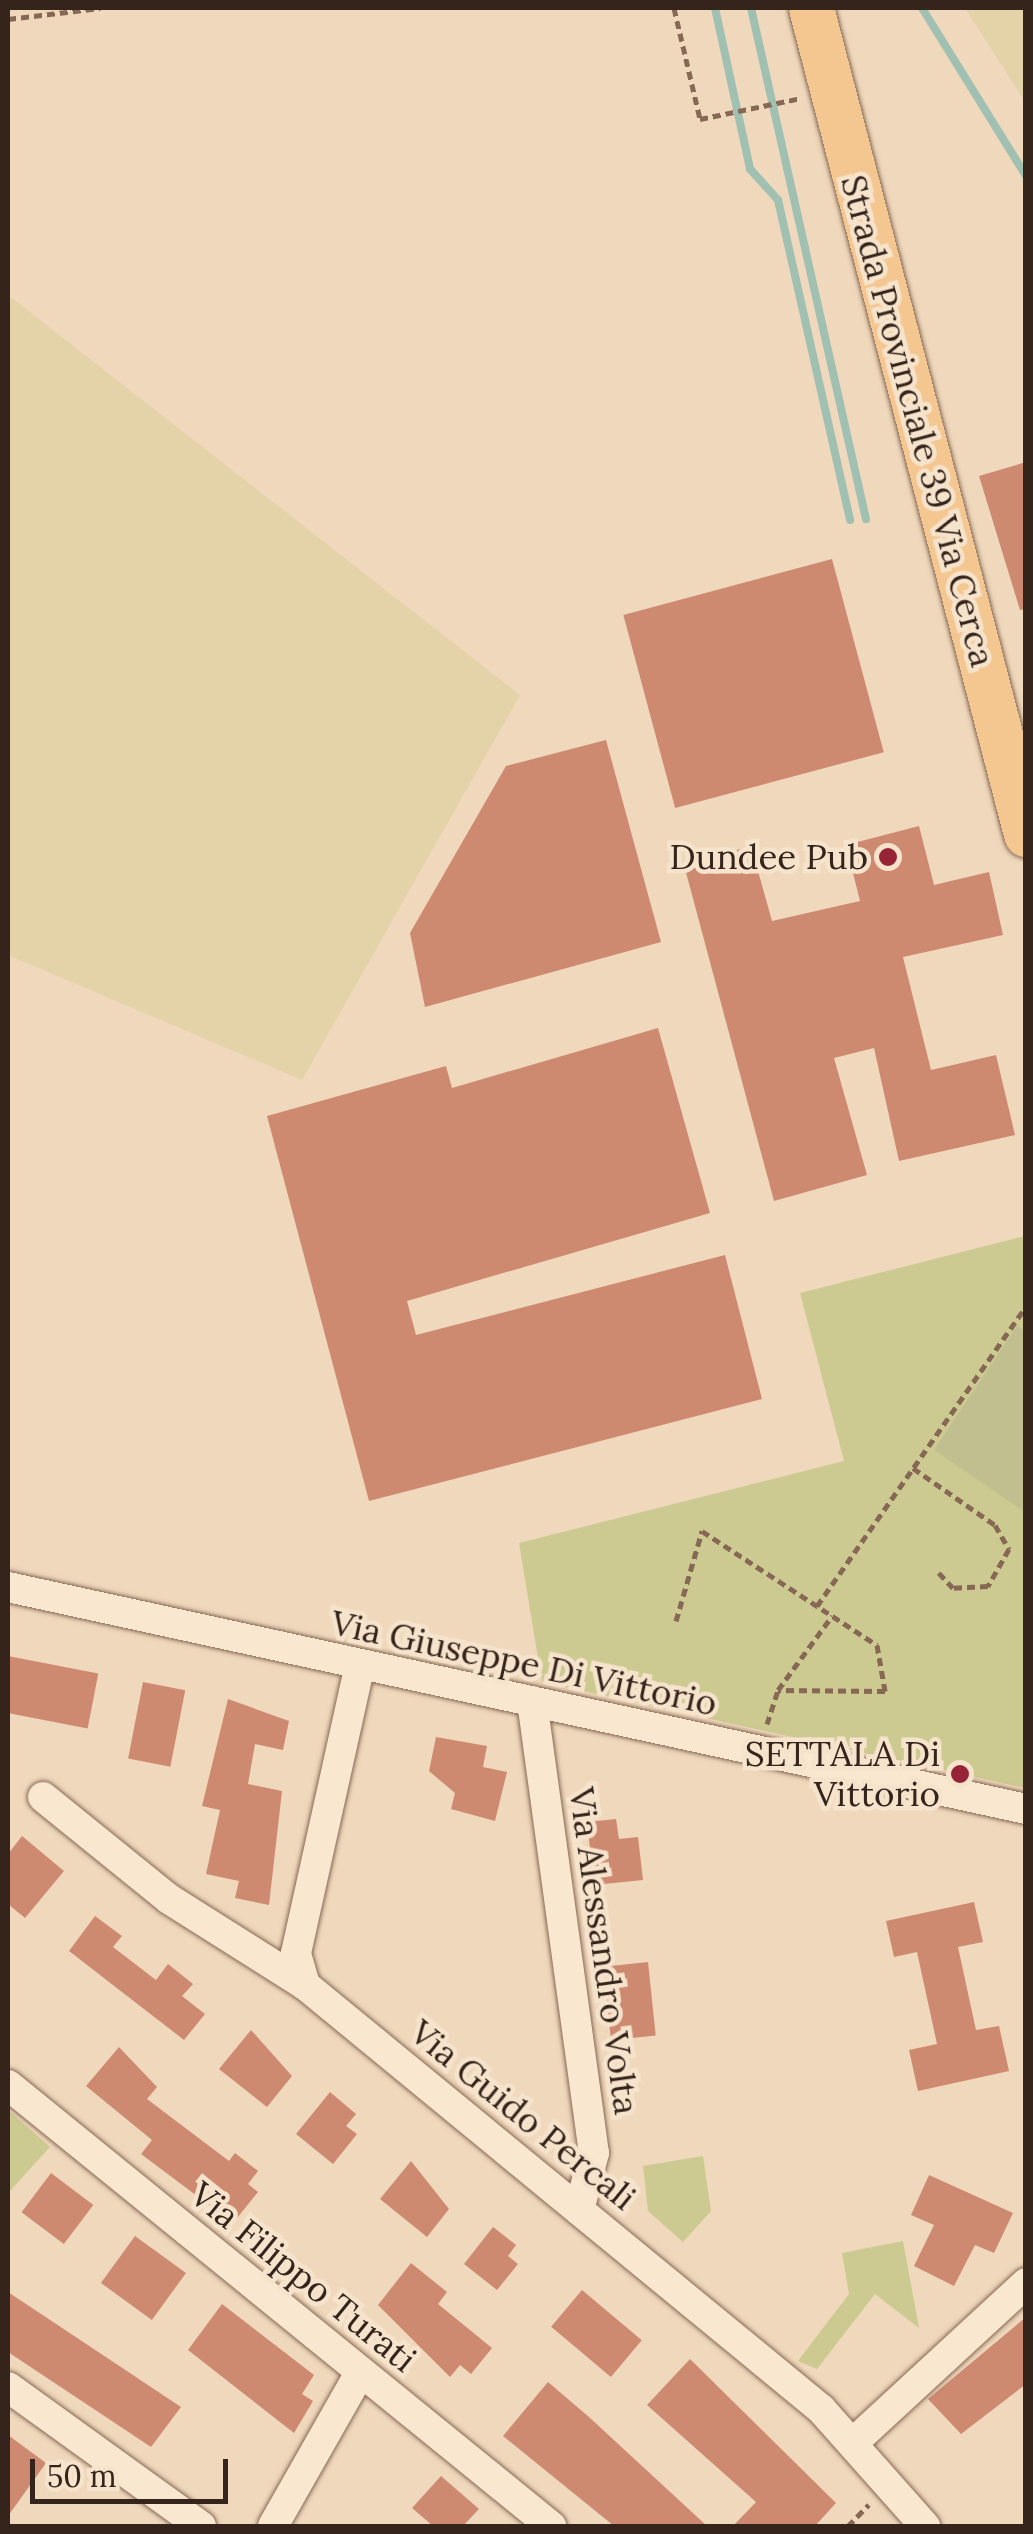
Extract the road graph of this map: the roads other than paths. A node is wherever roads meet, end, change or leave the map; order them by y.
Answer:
1 (810, 8) edge
2 (1026, 834) edge
3 (8, 1587) edge
4 (359, 1668) junction
5 (532, 1701) junction
6 (42, 1797) dead end
7 (1026, 1809) edge
8 (305, 1985) junction
9 (8, 2085) edge
10 (579, 2210) junction
11 (1026, 2283) edge
12 (360, 2373) junction
13 (8, 2387) edge
14 (855, 2442) junction
15 (201, 2526) edge
16 (273, 2526) edge
17 (551, 2526) edge
18 (925, 2526) edge

1 - 2 main road, Strada Provinciale 39 Via Cerca
3 - 4 street, Via Giuseppe Di Vittorio
4 - 5 street, Via Giuseppe Di Vittorio
4 - 8 street
5 - 7 street, Via Giuseppe Di Vittorio
5 - 10 street, Via Alessandro Volta
6 - 8 street, Via Guido Percali
8 - 10 street, Via Guido Percali
9 - 12 street, Via Filippo Turati
10 - 14 street, Via Guido Percali
11 - 14 street
12 - 16 street
12 - 17 street, Via Filippo Turati
13 - 15 street
14 - 18 street, Via Guido Percali

